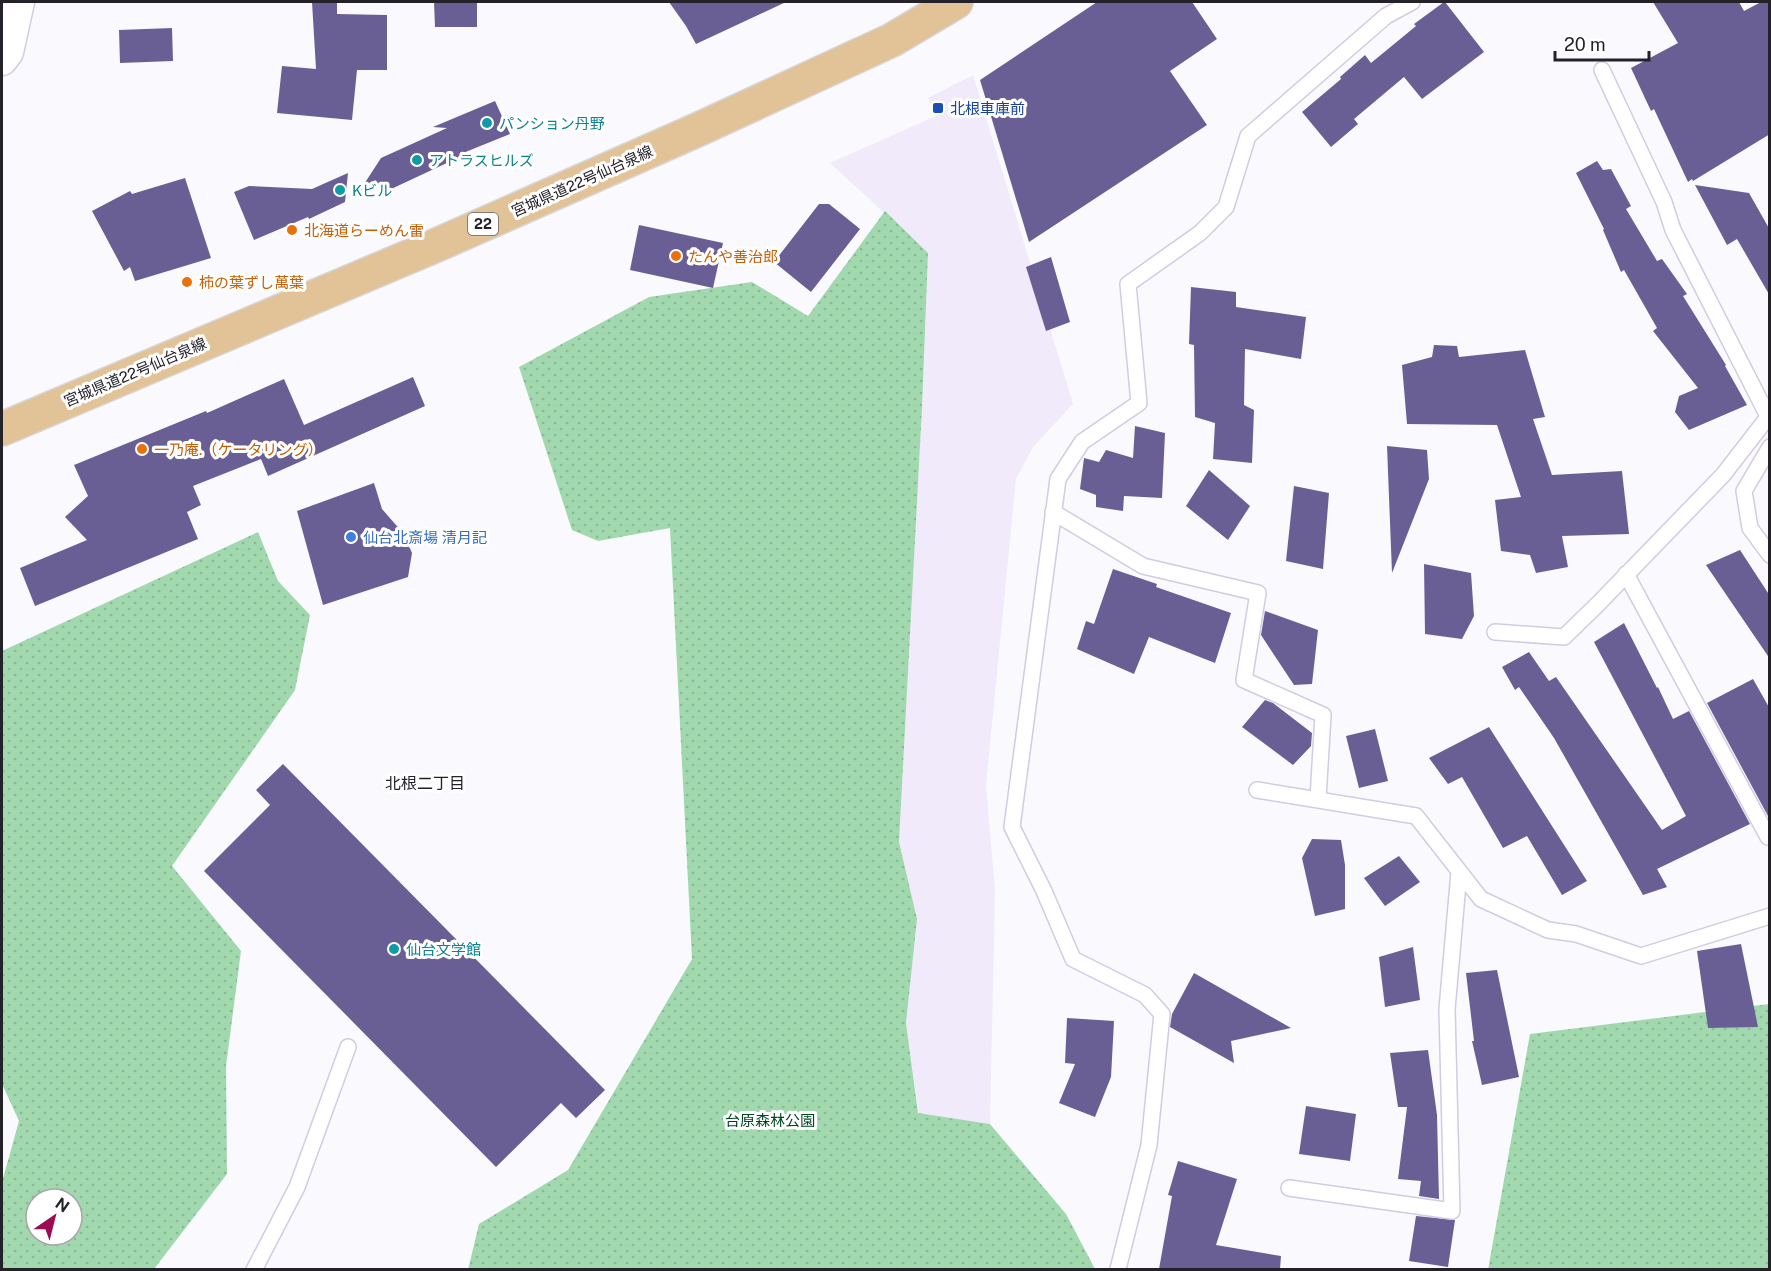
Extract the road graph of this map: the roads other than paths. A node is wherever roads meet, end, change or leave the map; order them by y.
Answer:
1 (19, 2) edge
2 (956, 2) edge
3 (1412, 2) edge
4 (2, 60) edge
5 (1602, 70) dead end
6 (1769, 418) edge
7 (2, 429) edge
8 (1770, 447) edge
9 (1053, 512) junction
10 (1770, 555) edge
11 (1626, 574) junction
12 (1495, 632) dead end
13 (1257, 790) dead end
14 (1318, 799) junction
15 (1768, 837) edge
16 (1459, 872) junction
17 (1770, 916) edge
18 (348, 1047) dead end
19 (1288, 1188) dead end
20 (254, 1269) edge
21 (1118, 1269) edge

1 - 4 street
2 - 7 main road, 宮城県道22号仙台泉線 / 22
3 - 9 lane
5 - 6 lane
6 - 11 lane
8 - 10 lane
9 - 14 lane
9 - 21 lane
11 - 12 lane
11 - 15 lane
13 - 14 lane
14 - 16 lane
16 - 17 lane
16 - 19 lane
18 - 20 lane

